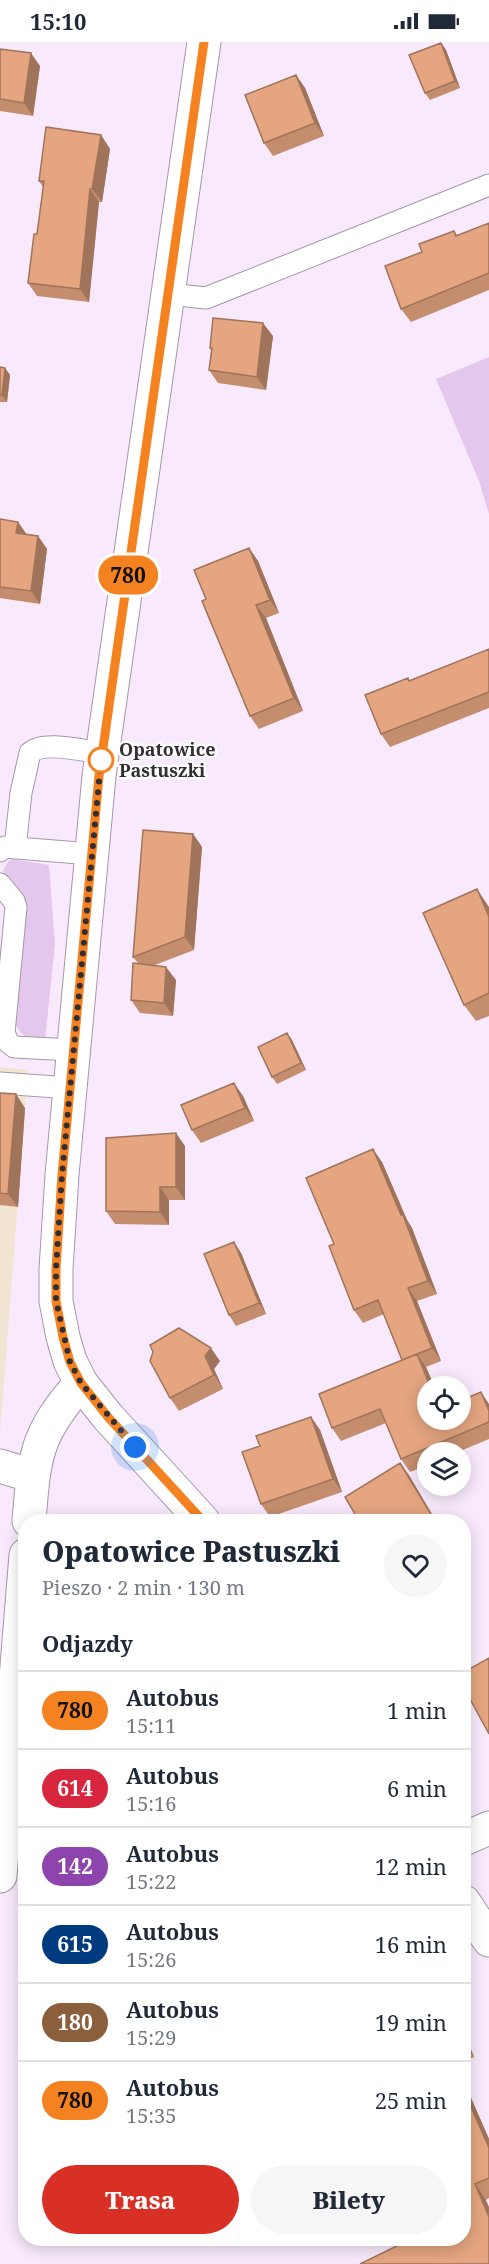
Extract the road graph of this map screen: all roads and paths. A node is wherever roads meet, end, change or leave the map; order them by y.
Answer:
1 (204, 42) edge
2 (489, 185) edge
3 (168, 294) junction
4 (102, 753) junction
5 (8, 850) edge
6 (91, 854) junction
7 (0, 884) edge
8 (73, 1050) junction
9 (0, 1083) edge
10 (70, 1088) junction
11 (81, 1383) junction
12 (0, 1466) edge
13 (33, 1476) junction
14 (29, 1514) edge
15 (197, 1514) edge
16 (18, 1614) edge
17 (8, 1688) edge
18 (489, 1828) edge
19 (471, 1836) edge
20 (0, 1876) edge
21 (471, 1913) edge
22 (489, 1940) edge

1 - 3 street
2 - 3 lane
3 - 4 street
4 - 5 lane
4 - 6 street
5 - 6 lane
6 - 8 street
7 - 8 lane
8 - 10 street
9 - 10 lane
10 - 11 street
11 - 13 street
11 - 15 street
12 - 13 street
13 - 14 street
16 - 17 street
17 - 20 street
18 - 19 street
21 - 22 street

